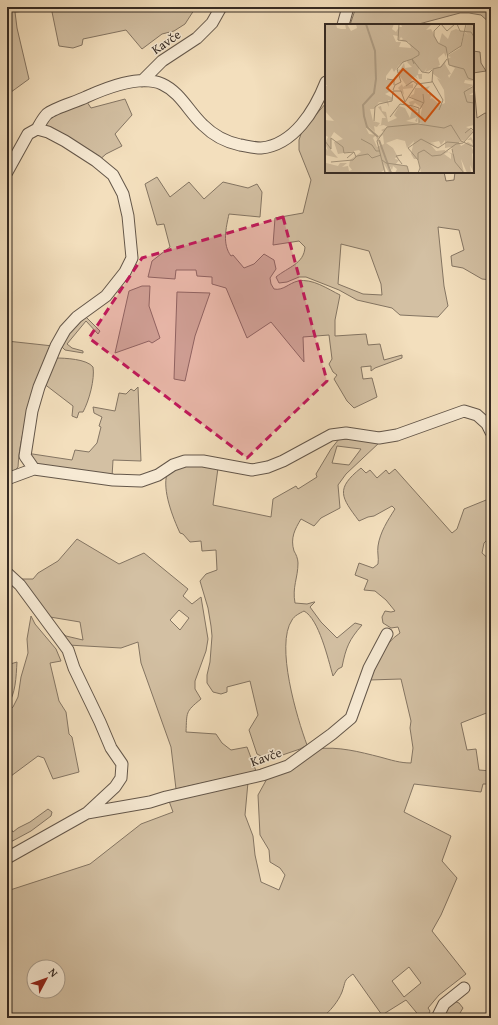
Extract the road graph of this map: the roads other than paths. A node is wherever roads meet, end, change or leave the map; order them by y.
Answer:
1 (221, 7) edge
2 (348, 7) edge
3 (343, 24) edge
4 (142, 81) junction
5 (325, 84) edge
6 (37, 129) junction
7 (7, 172) edge
8 (491, 432) edge
9 (34, 469) junction
10 (7, 479) edge
11 (7, 573) edge
12 (387, 634) dead end
13 (87, 813) junction
14 (7, 858) edge
15 (464, 988) dead end
16 (437, 1018) edge

1 - 4 street, Kavče
2 - 3 street
4 - 5 street
4 - 6 street
6 - 7 street
6 - 9 street
8 - 9 street
9 - 10 street
11 - 13 street, Kavče
12 - 13 street, Kavče
13 - 14 street, Kavče
15 - 16 street

